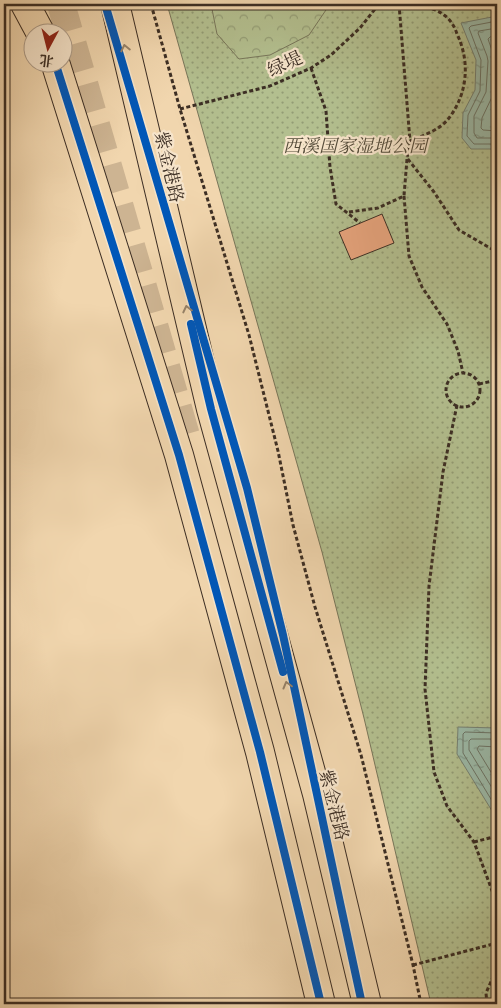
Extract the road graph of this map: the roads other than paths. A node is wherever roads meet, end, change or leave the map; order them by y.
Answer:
1 (25, 4) edge
2 (115, 4) edge
3 (35, 22) edge
4 (58, 72) edge
5 (321, 1004) edge
6 (367, 1004) edge

1 - 3 main road
6 -> 2 main road, 紫金港路
4 - 5 main road

